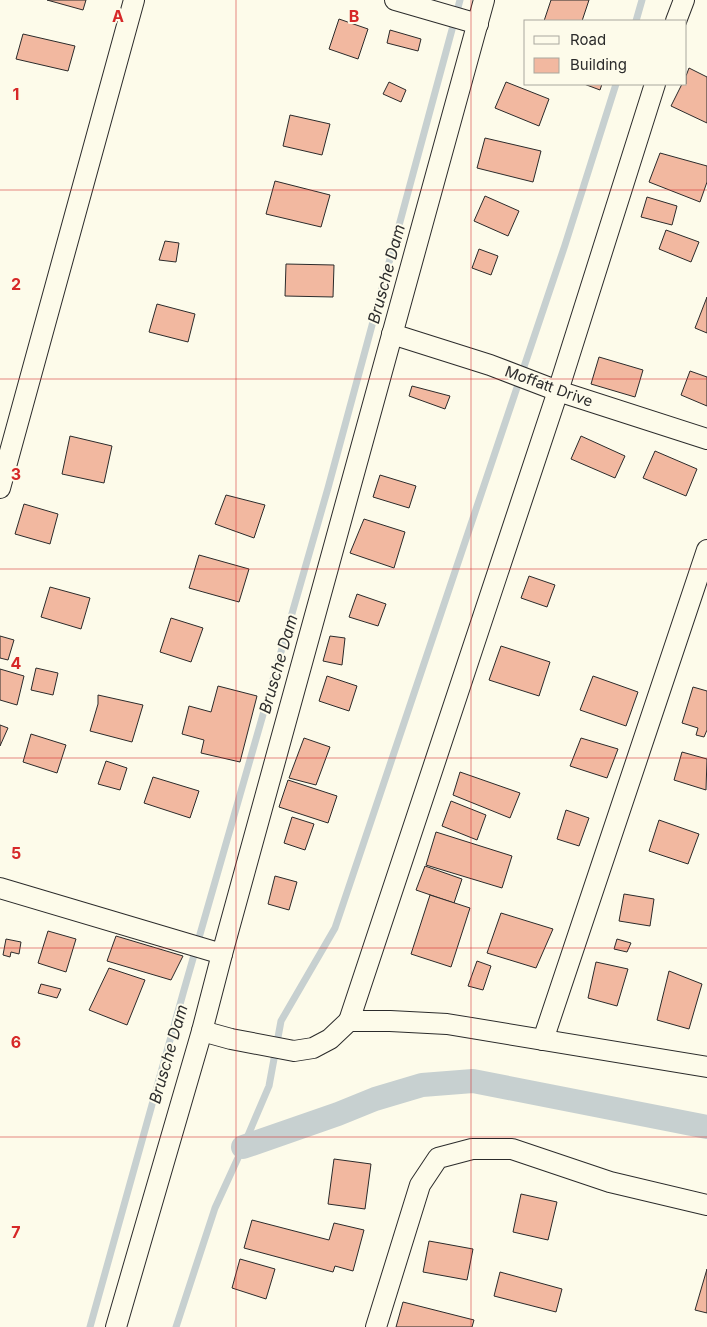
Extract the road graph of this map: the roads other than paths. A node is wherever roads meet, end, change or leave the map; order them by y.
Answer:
1 (134, 0) edge
2 (395, 0) edge
3 (484, 0) edge
4 (684, 0) edge
5 (676, 20) edge
6 (472, 22) junction
7 (655, 85) edge
8 (392, 334) junction
9 (551, 388) junction
10 (707, 439) edge
11 (0, 488) edge
12 (707, 550) edge
13 (0, 888) edge
14 (222, 954) junction
15 (349, 1021) junction
16 (202, 1031) junction
17 (543, 1040) junction
18 (707, 1067) edge
19 (707, 1205) edge
20 (116, 1327) edge
21 (376, 1327) edge

1 - 11 street
2 - 6 street
3 - 6 street
4 - 5 street
6 - 8 street
7 - 9 street
8 - 9 street, Moffatt Drive
8 - 14 street
9 - 10 street, Moffatt Drive
9 - 15 street
12 - 17 street
13 - 14 street
14 - 16 street
15 - 16 street
15 - 17 street
16 - 20 street
17 - 18 street
19 - 21 street

